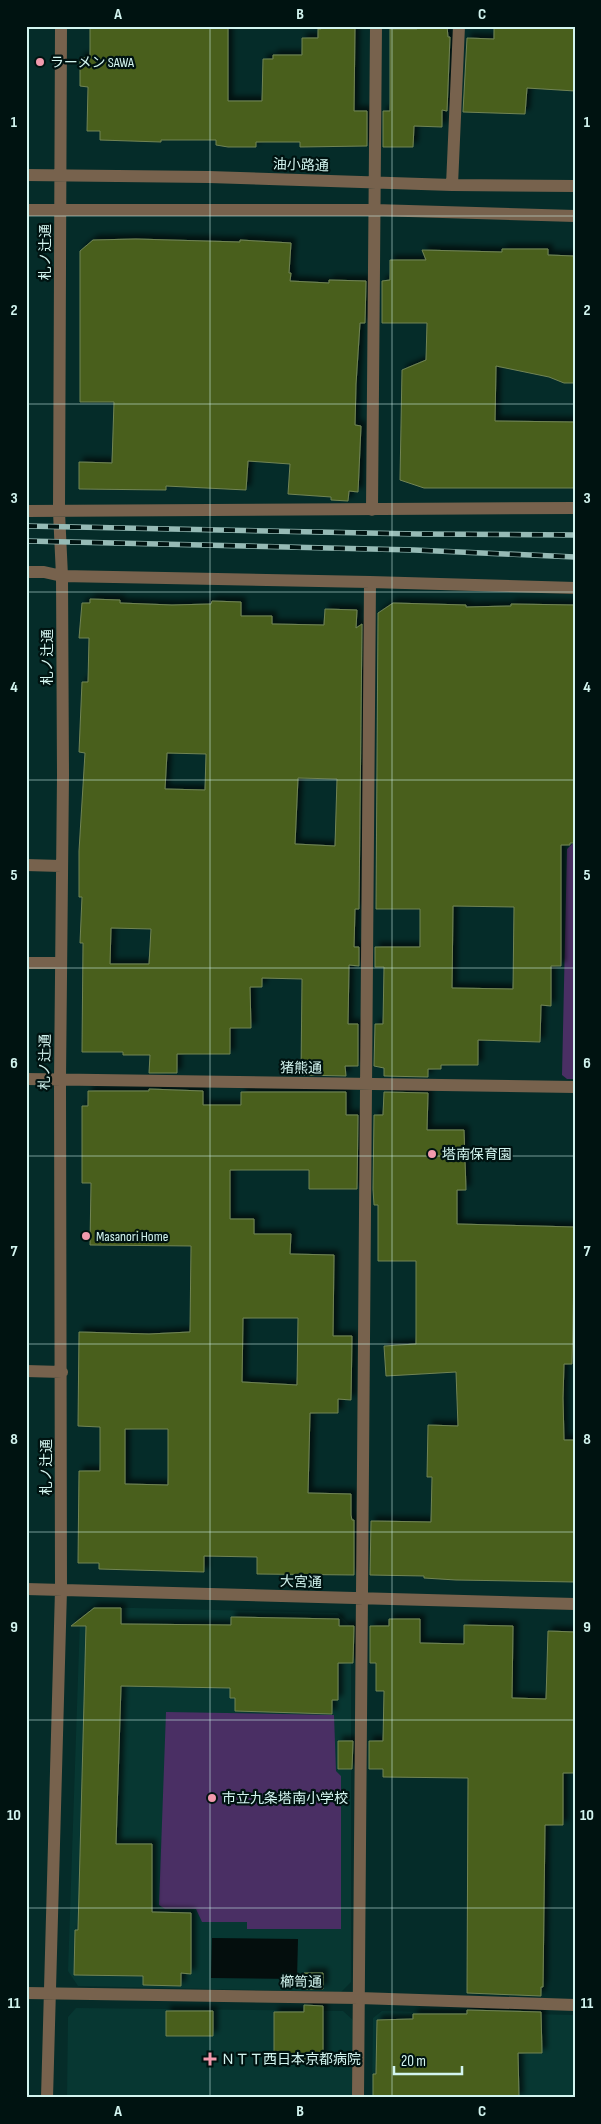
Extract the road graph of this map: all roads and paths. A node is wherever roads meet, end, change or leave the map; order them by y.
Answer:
1 (61, 26) edge
2 (376, 26) edge
3 (460, 26) edge
4 (26, 175) edge
5 (60, 175) junction
6 (375, 182) junction
7 (452, 185) junction
8 (575, 186) edge
9 (26, 210) edge
10 (375, 210) junction
11 (60, 211) junction
12 (575, 216) edge
13 (575, 508) edge
14 (372, 510) junction
15 (26, 511) edge
16 (59, 512) junction
17 (26, 572) edge
18 (62, 576) junction
19 (370, 582) junction
20 (575, 588) edge
21 (26, 865) edge
22 (60, 866) junction
23 (26, 962) edge
24 (61, 963) junction
25 (26, 1079) edge
26 (60, 1079) junction
27 (366, 1084) junction
28 (575, 1087) edge
29 (26, 1371) edge
30 (62, 1372) junction
31 (26, 1588) edge
32 (61, 1590) junction
33 (362, 1598) junction
34 (575, 1604) edge
35 (26, 1993) edge
36 (49, 1993) junction
37 (359, 1998) junction
38 (575, 2005) edge
39 (47, 2098) edge
40 (358, 2098) edge

1 - 5 street, 札ノ辻通
2 - 6 street
3 - 7 street
4 - 5 street, 油小路通
5 - 6 street, 油小路通
5 - 11 street, 札ノ辻通
6 - 7 street, 油小路通
6 - 10 street
7 - 8 street, 油小路通
9 - 11 street
10 - 11 street
10 - 12 street
10 - 14 street
11 - 16 street, 札ノ辻通
13 - 14 street
14 - 16 street
15 - 16 street
16 - 18 street, 札ノ辻通
17 - 18 street
18 - 19 street
18 - 22 street, 札ノ辻通
19 - 20 street
19 - 27 street
21 - 22 street
22 - 24 street, 札ノ辻通
23 - 24 street
24 - 26 street, 札ノ辻通
25 - 26 street, 猪熊通
26 - 27 street, 猪熊通
26 - 30 street, 札ノ辻通
27 - 28 street, 猪熊通
27 - 33 street
29 - 30 street
30 - 32 street, 札ノ辻通
31 - 32 street, 大宮通
32 - 33 street, 大宮通
32 - 36 street, 札ノ辻通
33 - 34 street, 大宮通
33 - 37 street
35 - 36 street, 櫛笥通
36 - 37 street, 櫛笥通
36 - 39 street, 札ノ辻通
37 - 38 street, 櫛笥通
37 - 40 street

